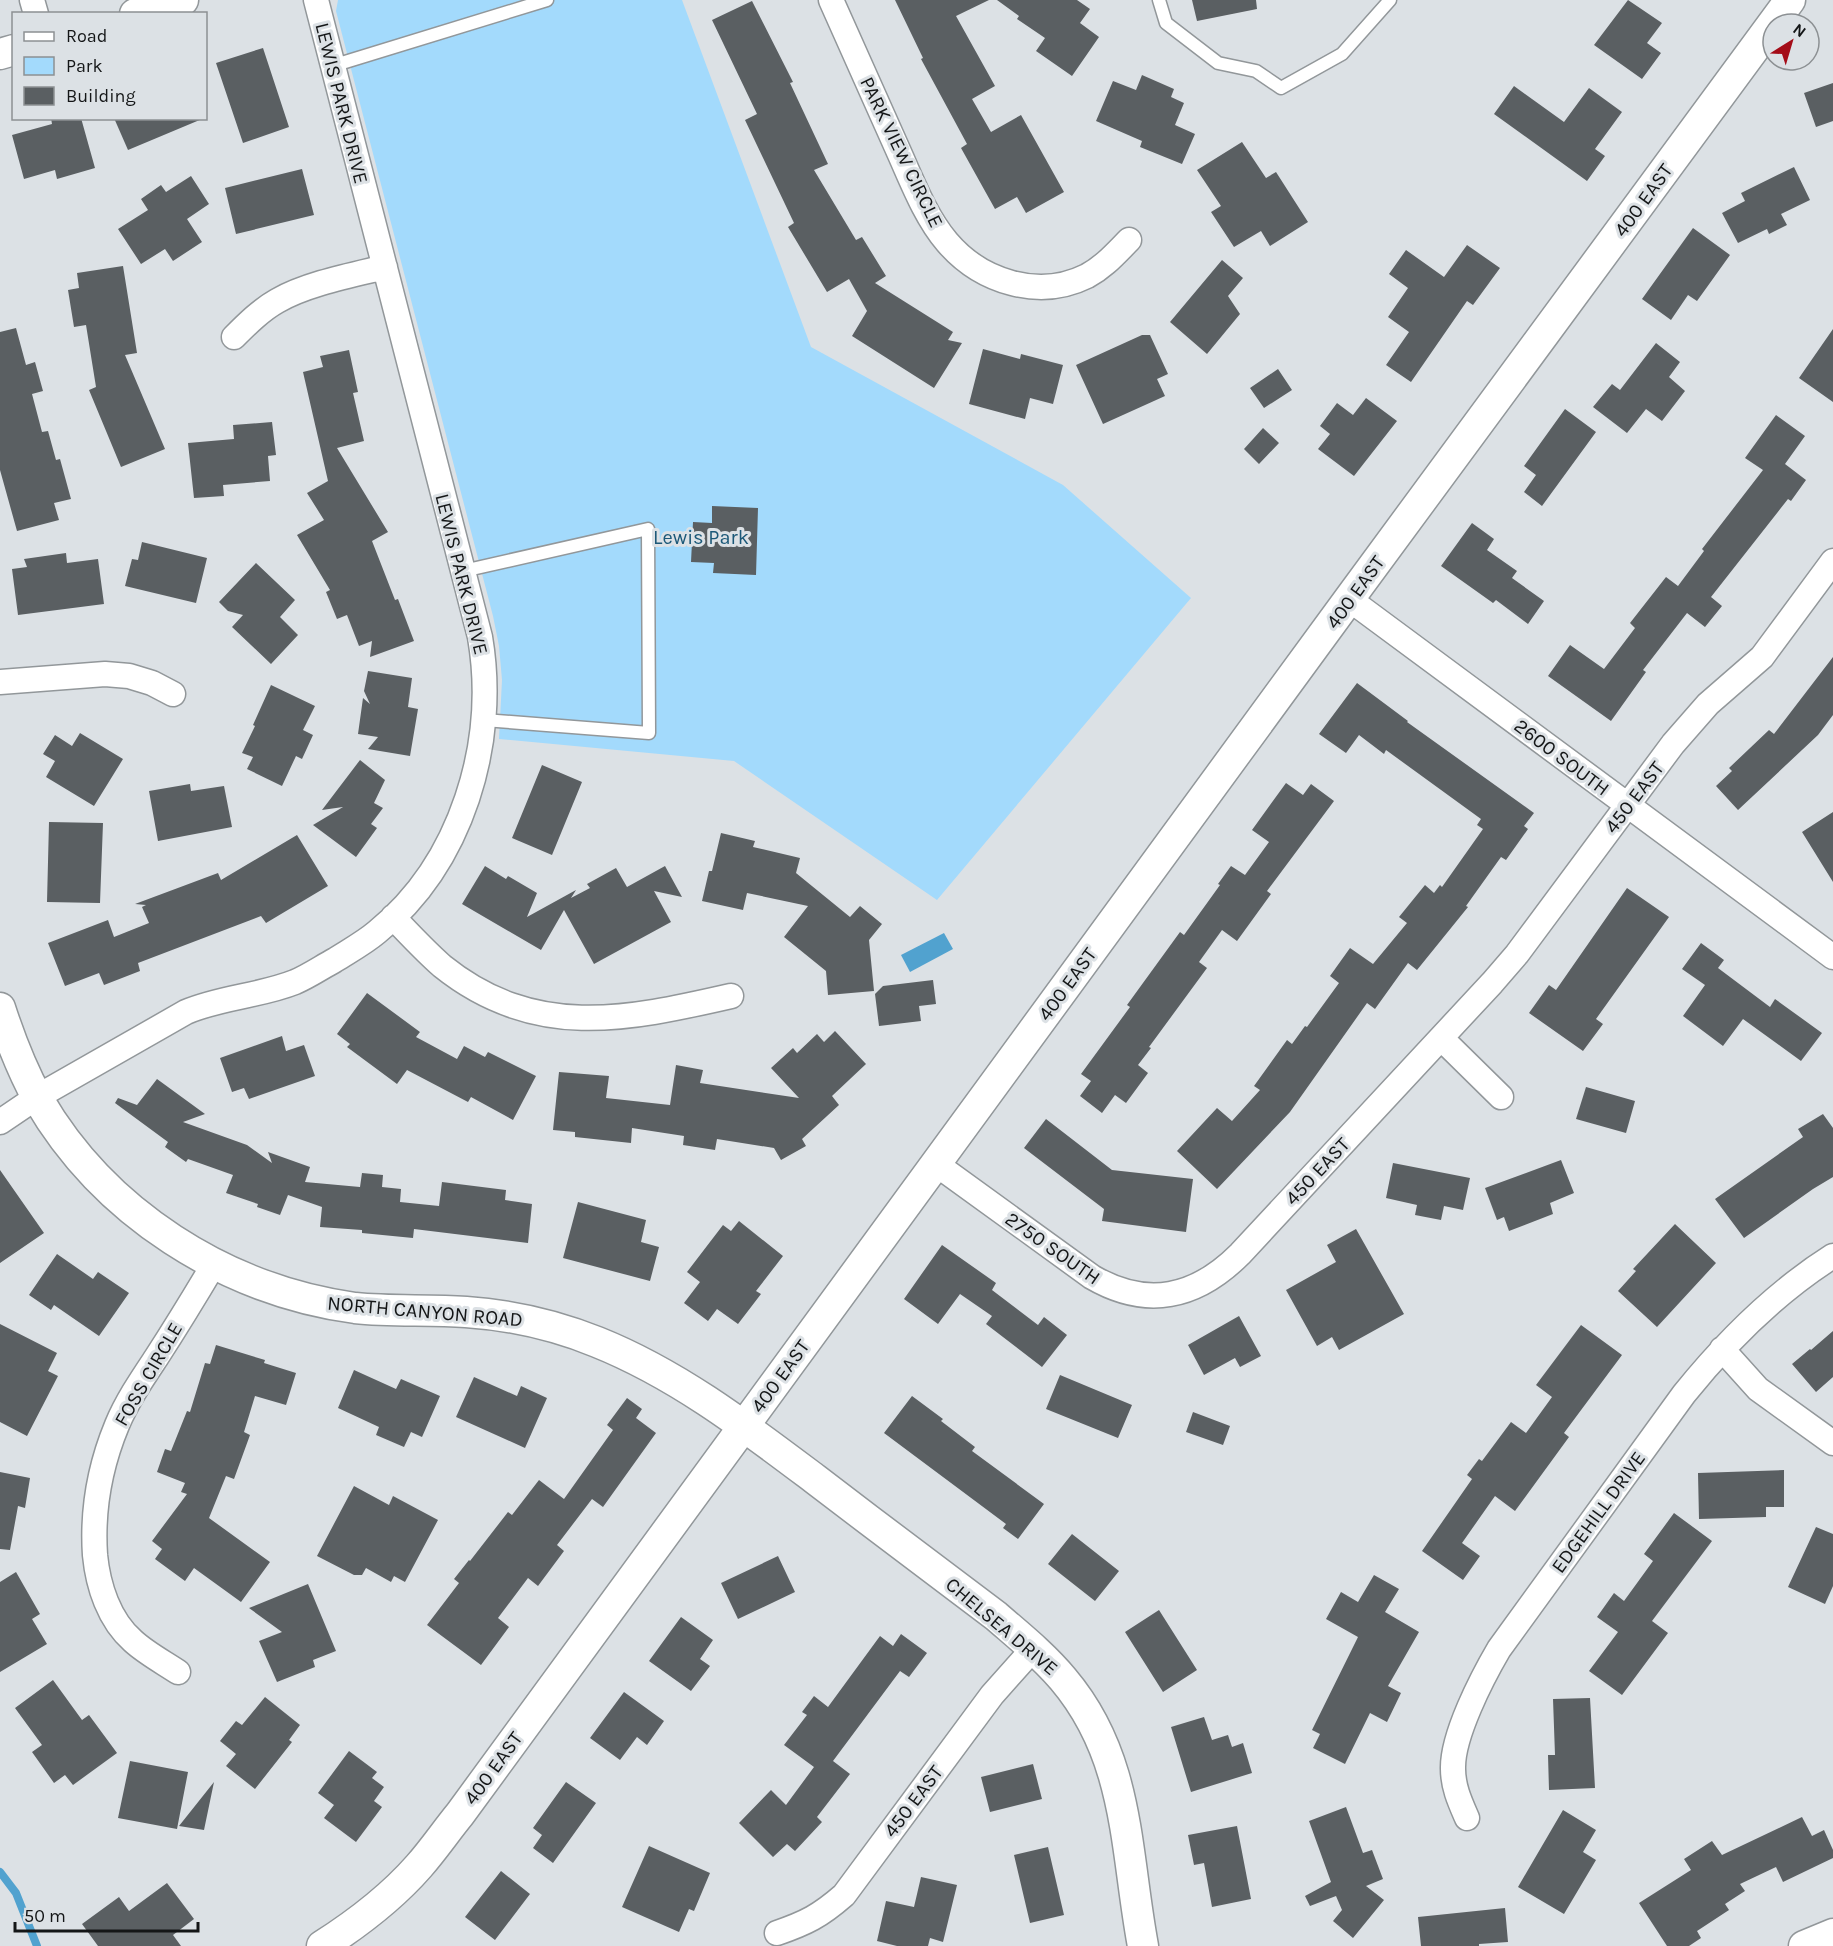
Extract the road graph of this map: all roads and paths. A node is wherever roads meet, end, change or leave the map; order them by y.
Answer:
1 (183, 0) edge
2 (316, 0) edge
3 (547, 0) edge
4 (831, 0) edge
5 (1159, 0) edge
6 (1390, 0) edge
7 (1790, 0) edge
8 (142, 12) edge
9 (332, 66) junction
10 (1129, 240) dead end
11 (385, 267) junction
12 (234, 337) dead end
13 (1833, 561) edge
14 (463, 571) junction
15 (1349, 599) junction
16 (0, 682) edge
17 (173, 694) dead end
18 (484, 720) junction
19 (1627, 805) junction
20 (393, 917) junction
21 (1833, 957) edge
22 (731, 996) dead end
23 (0, 1008) edge
24 (1441, 1038) junction
25 (37, 1097) junction
26 (1501, 1097) dead end
27 (0, 1122) edge
28 (936, 1164) junction
29 (1833, 1256) edge
30 (214, 1264) junction
31 (1184, 1291) joint
32 (1722, 1349) junction
33 (743, 1425) junction
34 (1833, 1443) edge
35 (1033, 1648) junction
36 (178, 1672) dead end
37 (1467, 1818) dead end
38 (777, 1933) dead end
39 (1833, 1934) edge
40 (322, 1946) edge
41 (1143, 1946) edge
42 (1804, 1946) edge

1 - 8 street
2 - 9 street, LEWIS PARK DRIVE
3 - 9 lane
4 - 10 street, PARK VIEW CIRCLE
5 - 6 lane
7 - 15 street, 400 EAST
9 - 11 street, LEWIS PARK DRIVE
11 - 12 street
11 - 14 street, LEWIS PARK DRIVE
13 - 19 street, 450 EAST
14 - 18 street, LEWIS PARK DRIVE
14 - 18 lane
15 - 19 street, 2600 SOUTH
15 - 28 street, 400 EAST
16 - 17 street
18 - 20 street, LEWIS PARK DRIVE
19 - 21 street, 2600 SOUTH
19 - 24 street, 450 EAST
20 - 22 street
20 - 25 street, LEWIS PARK DRIVE
23 - 25 street, NORTH CANYON ROAD
24 - 26 street
24 - 31 street, 450 EAST
25 - 27 street, LEWIS PARK DRIVE
25 - 30 street, NORTH CANYON ROAD
28 - 31 street, 2750 SOUTH
28 - 33 street, 400 EAST
29 - 32 street, EDGEHILL DRIVE
30 - 33 street, NORTH CANYON ROAD
30 - 36 street, FOSS CIRCLE
32 - 34 street
32 - 37 street, EDGEHILL DRIVE
33 - 35 street, CHELSEA DRIVE
33 - 40 street, 400 EAST
35 - 38 street, 450 EAST
35 - 41 street, CHELSEA DRIVE
39 - 42 street

